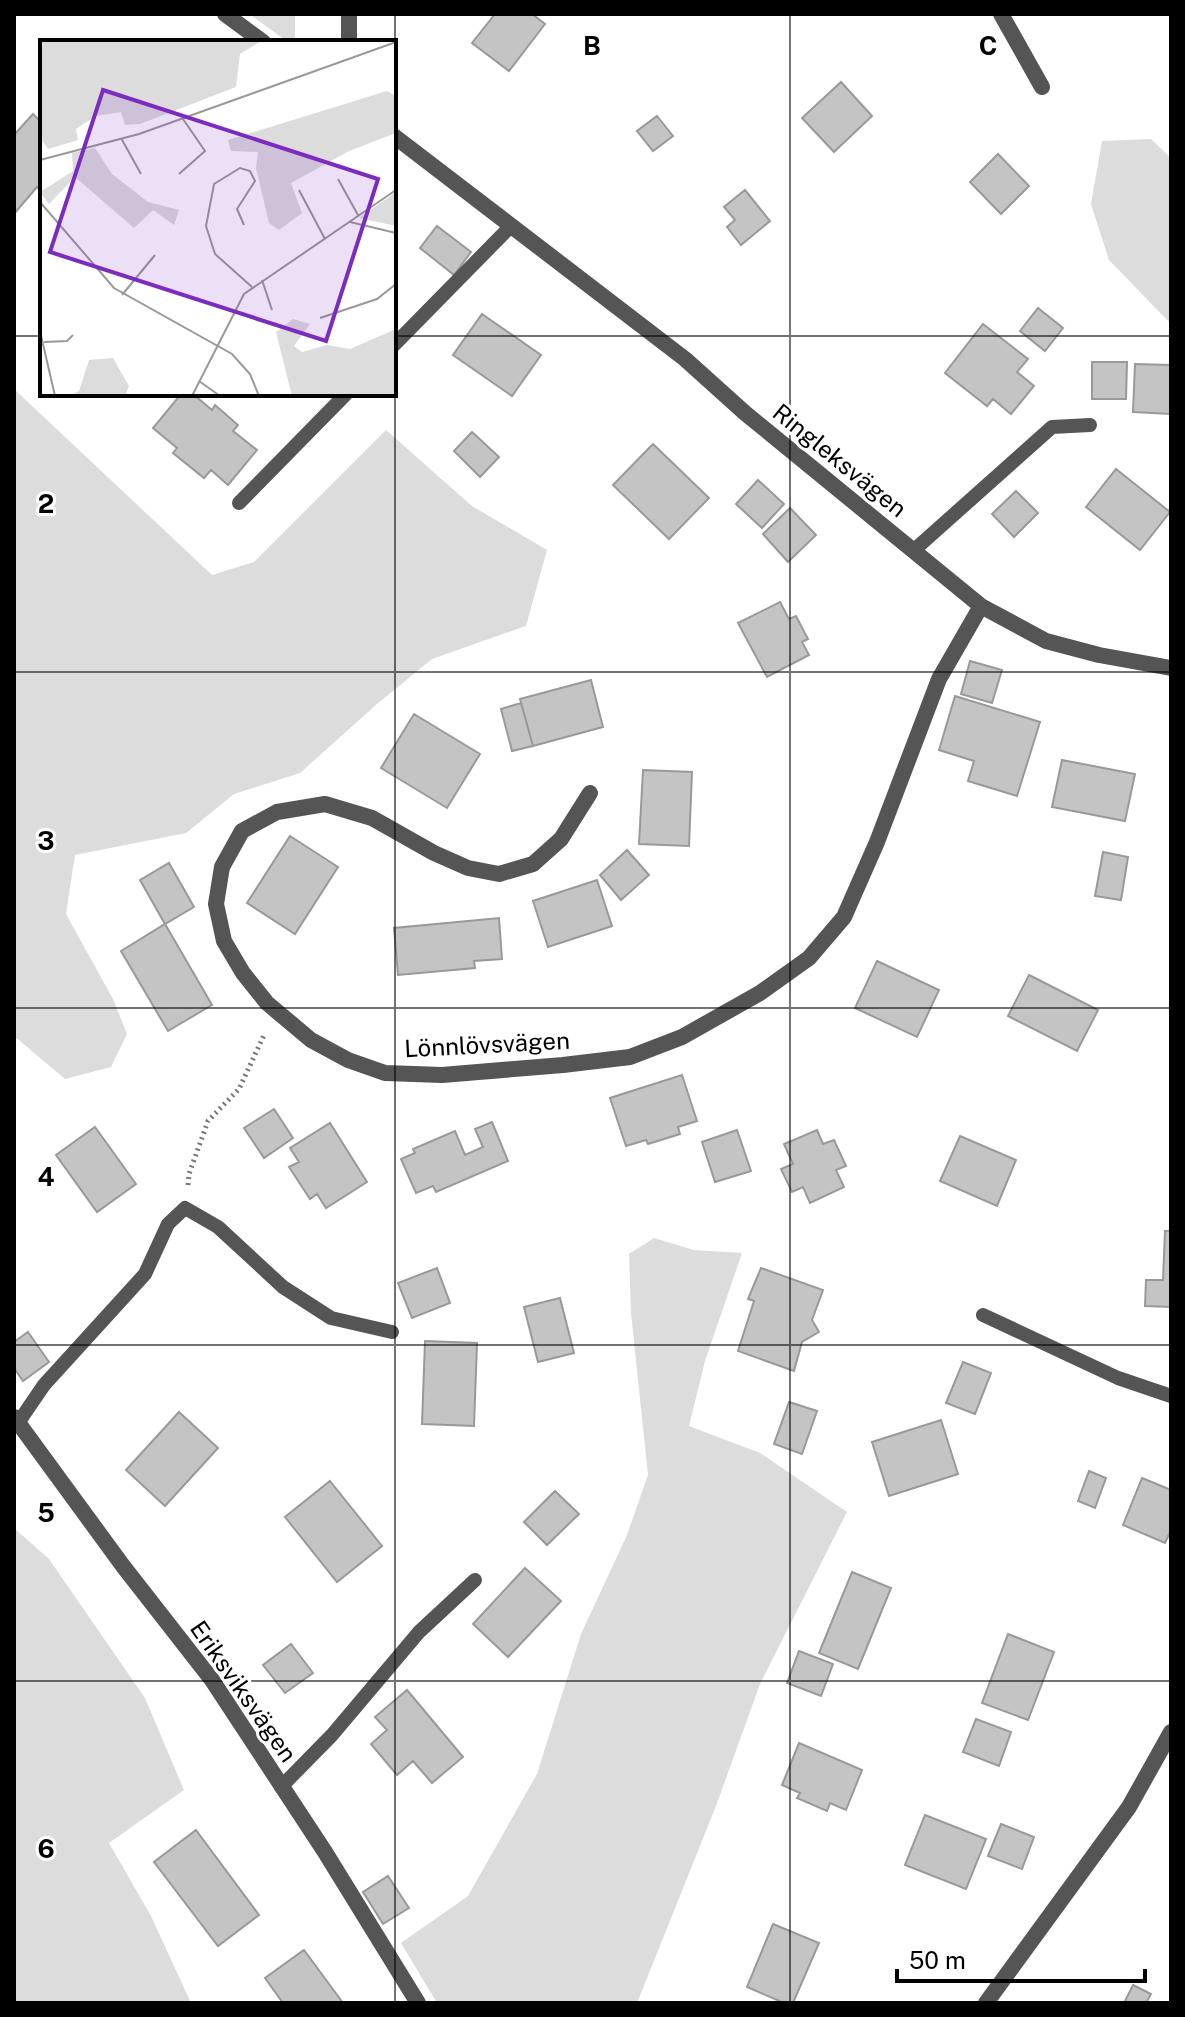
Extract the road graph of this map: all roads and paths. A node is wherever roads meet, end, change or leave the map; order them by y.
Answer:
1 (225, 14) edge
2 (349, 14) edge
3 (1001, 14) edge
4 (260, 40) edge
5 (349, 40) edge
6 (1042, 87) dead end
7 (396, 138) edge
8 (510, 227) junction
9 (396, 343) edge
10 (344, 396) edge
11 (1090, 425) dead end
12 (239, 503) dead end
13 (913, 551) junction
14 (981, 606) junction
15 (1171, 668) edge
16 (590, 793) dead end
17 (276, 1010) junction
18 (185, 1208) junction
19 (983, 1315) dead end
20 (392, 1332) dead end
21 (1171, 1396) edge
22 (16, 1420) edge
23 (475, 1580) dead end
24 (1171, 1732) edge
25 (281, 1787) junction
26 (418, 2003) edge
27 (986, 2003) edge

1 - 4 street
2 - 5 street
3 - 6 street
7 - 8 street, Ringleksvägen
8 - 9 lane
8 - 13 street, Ringleksvägen
10 - 12 lane
11 - 13 lane
13 - 14 street, Ringleksvägen
14 - 15 street, Ringleksvägen
14 - 17 street, Lönnlövsvägen
16 - 17 street, Lönnlövsvägen
17 - 18 path
18 - 20 lane
18 - 22 lane
19 - 21 lane
22 - 25 street, Eriksviksvägen
23 - 25 lane
24 - 27 street
25 - 26 street, Eriksviksvägen

